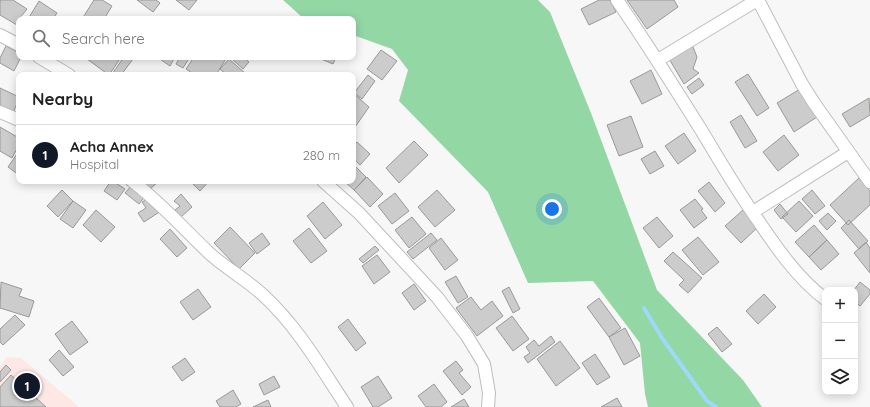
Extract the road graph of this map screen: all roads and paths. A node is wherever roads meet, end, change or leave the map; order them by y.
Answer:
1 (617, 0) edge
2 (757, 0) edge
3 (0, 35) edge
4 (16, 44) edge
5 (44, 60) edge
6 (658, 60) junction
7 (64, 72) edge
8 (0, 112) edge
9 (16, 119) edge
10 (848, 152) junction
11 (870, 182) edge
12 (136, 184) edge
13 (326, 184) edge
14 (753, 212) junction
15 (822, 297) edge
16 (347, 407) edge
17 (488, 407) edge

1 - 6 street
2 - 6 street
2 - 10 street
3 - 4 street
5 - 7 street
6 - 14 street
8 - 9 street
10 - 11 street
10 - 14 street
12 - 16 street
13 - 17 street
14 - 15 street

